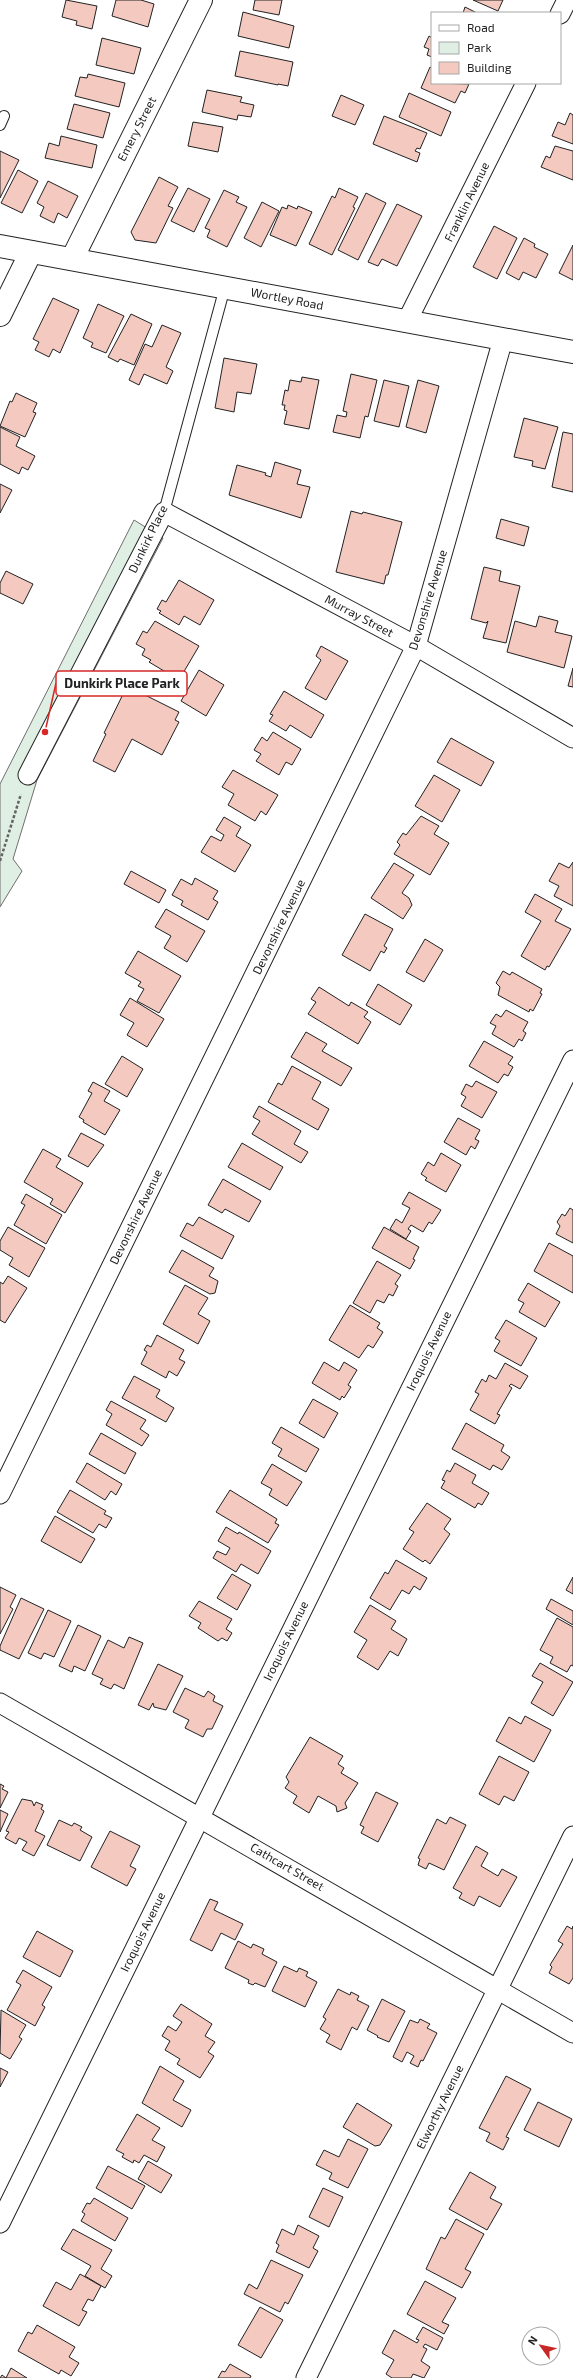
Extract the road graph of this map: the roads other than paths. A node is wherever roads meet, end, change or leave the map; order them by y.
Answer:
1 (201, 0) edge
2 (567, 0) edge
3 (561, 12) edge
4 (526, 84) edge
5 (0, 246) edge
6 (31, 252) junction
7 (72, 259) junction
8 (225, 287) junction
9 (0, 315) edge
10 (407, 321) junction
11 (503, 339) junction
12 (573, 352) edge
13 (164, 512) junction
14 (416, 646) junction
15 (573, 738) edge
16 (28, 775) road end
17 (573, 1060) edge
18 (0, 1494) edge
19 (0, 1703) edge
20 (199, 1816) junction
21 (573, 1836) edge
22 (498, 1988) junction
23 (573, 2033) edge
24 (0, 2223) edge
25 (306, 2378) edge

1 - 7 street, Emery Street
2 - 3 street
4 - 10 street, Franklin Avenue
5 - 6 street, Wortley Road
6 - 7 street, Wortley Road
6 - 9 street
7 - 8 street, Wortley Road
8 - 10 street, Wortley Road
8 - 13 lane, Dunkirk Place
10 - 11 street, Wortley Road
11 - 12 street, Wortley Road
11 - 14 street, Devonshire Avenue
13 - 14 street, Murray Street
13 - 16 street, Dunkirk Place
14 - 15 street, Murray Street
14 - 18 street, Devonshire Avenue
17 - 20 street, Iroquois Avenue
19 - 20 street, Cathcart Street
20 - 22 street, Cathcart Street
20 - 24 street, Iroquois Avenue
21 - 22 street, Elworthy Avenue
22 - 23 street, Cathcart Street
22 - 25 street, Elworthy Avenue

